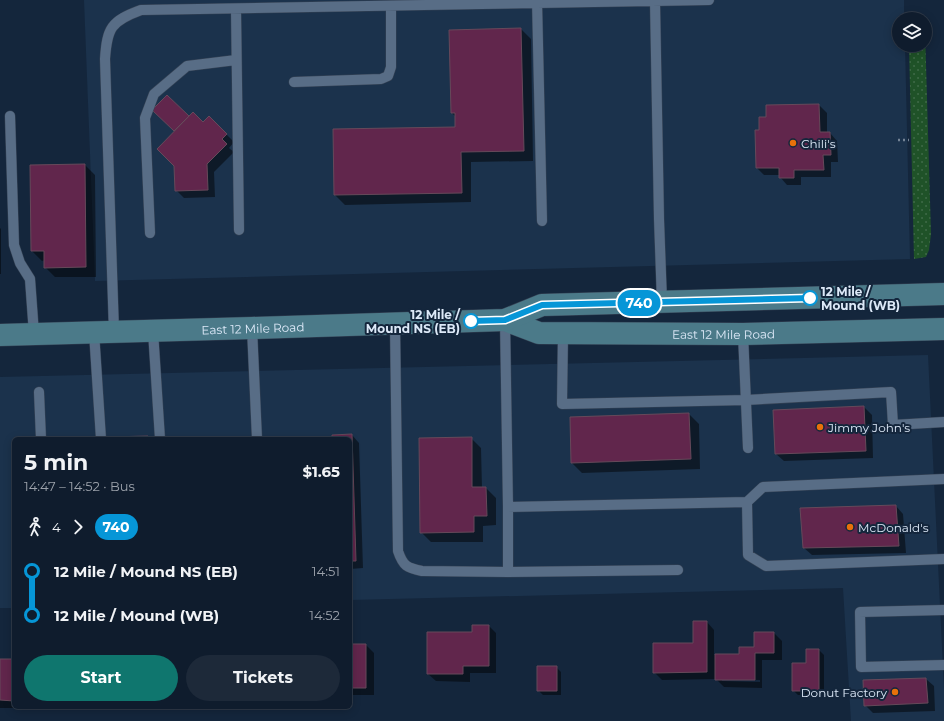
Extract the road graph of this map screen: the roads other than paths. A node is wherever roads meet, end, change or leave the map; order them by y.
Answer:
1 (709, 0) edge
2 (655, 1) junction
3 (537, 2) edge
4 (367, 3) edge
5 (391, 6) junction
6 (236, 8) junction
7 (236, 60) junction
8 (294, 82) dead end
9 (10, 116) dead end
10 (542, 221) dead end
11 (239, 230) dead end
12 (150, 233) dead end
13 (944, 294) edge
14 (662, 302) junction
15 (505, 320) junction
16 (395, 324) junction
17 (252, 328) junction
18 (944, 329) edge
19 (153, 331) junction
20 (104, 332) junction
21 (563, 333) junction
22 (34, 334) junction
23 (743, 334) junction
24 (0, 335) edge
25 (39, 392) dead end
26 (746, 400) junction
27 (944, 422) edge
28 (41, 437) edge
29 (101, 437) edge
30 (160, 437) edge
31 (257, 437) edge
32 (748, 448) dead end
33 (944, 480) edge
34 (747, 502) junction
35 (508, 506) junction
36 (944, 559) edge
37 (678, 570) dead end
38 (508, 572) junction
39 (944, 610) edge
40 (944, 665) edge

1 - 2 lane
2 - 3 lane
2 - 14 lane
3 - 5 lane
3 - 10 lane
4 - 5 lane
4 - 6 lane
5 - 8 lane
6 - 7 lane
6 - 20 lane
7 - 11 lane
7 - 12 lane
9 - 22 lane
13 - 14 main road, East 12 Mile Road
14 - 15 main road, East 12 Mile Road
15 - 16 main road, East 12 Mile Road
15 - 21 main road, East 12 Mile Road
15 - 35 lane
16 - 17 main road, East 12 Mile Road
16 - 38 lane
17 - 19 main road, East 12 Mile Road
17 - 31 lane
18 - 23 main road, East 12 Mile Road
19 - 20 main road, East 12 Mile Road
19 - 30 lane
20 - 22 main road, East 12 Mile Road
20 - 29 lane
21 - 23 main road, East 12 Mile Road
21 - 26 lane
22 - 24 main road, East 12 Mile Road
23 - 26 lane
25 - 28 lane
26 - 27 lane
26 - 32 lane
33 - 34 lane
34 - 35 lane
34 - 36 lane
35 - 38 lane
37 - 38 lane
39 - 40 lane

